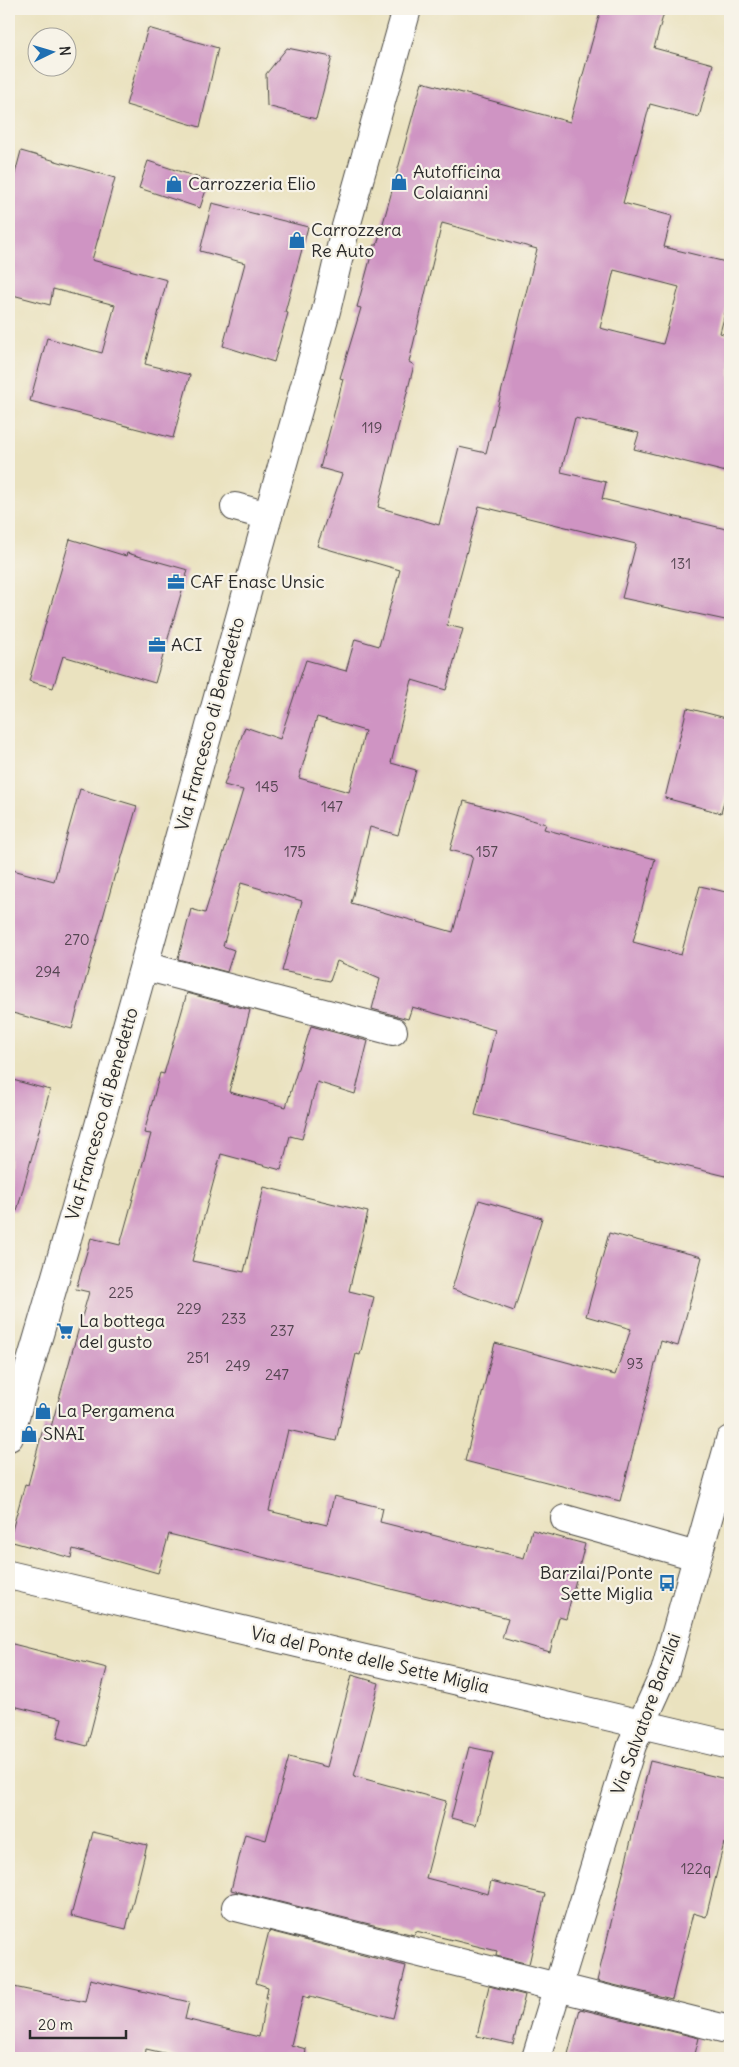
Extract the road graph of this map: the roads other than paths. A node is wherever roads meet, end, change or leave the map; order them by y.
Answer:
1 (407, 9) edge
2 (234, 507) dead end
3 (268, 516) junction
4 (144, 966) junction
5 (393, 1031) dead end
6 (9, 1437) edge
7 (730, 1440) edge
8 (565, 1519) dead end
9 (696, 1556) junction
10 (9, 1576) edge
11 (640, 1724) junction
12 (730, 1745) edge
13 (236, 1907) dead end
14 (557, 1987) junction
15 (730, 2030) edge
16 (536, 2058) edge

1 - 3 street, Via Francesco di Benedetto
2 - 3 street
3 - 4 street, Via Francesco di Benedetto
4 - 5 street
4 - 6 street, Via Francesco di Benedetto
7 - 9 street, Via Salvatore Barzilai
8 - 9 street
9 - 11 street, Via Salvatore Barzilai
10 - 11 street, Via del Ponte delle Sette Miglia
11 - 12 street, Via del Ponte delle Sette Miglia
11 - 14 street, Via Salvatore Barzilai
13 - 14 street
14 - 15 street
14 - 16 street, Via Salvatore Barzilai

